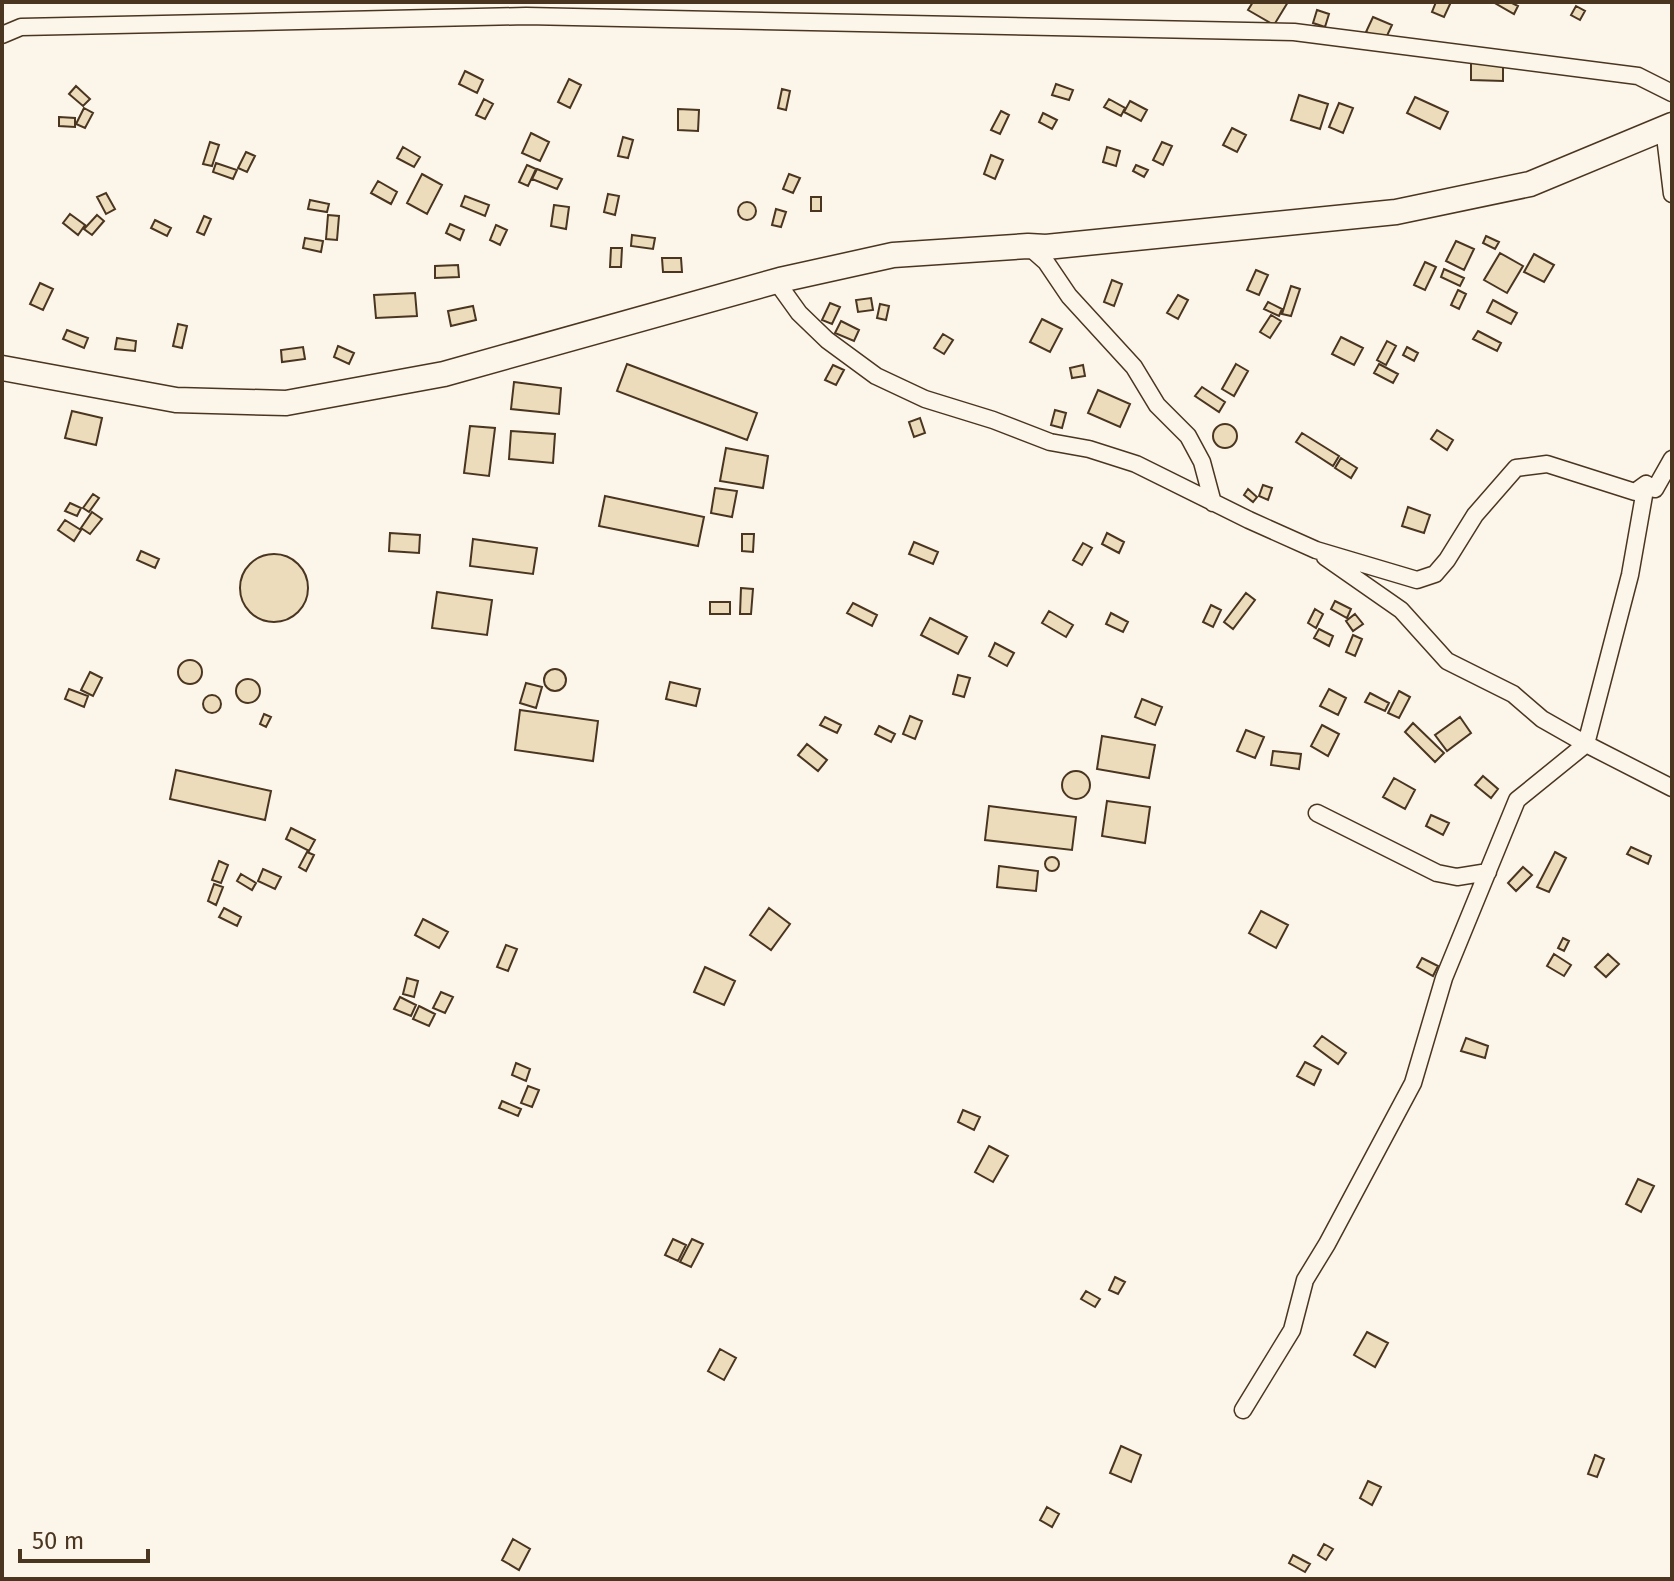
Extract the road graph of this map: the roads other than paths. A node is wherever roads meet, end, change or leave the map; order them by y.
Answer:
1 (2, 35) edge
2 (1672, 93) edge
3 (1668, 127) edge
4 (1672, 194) edge
5 (1028, 246) junction
6 (776, 281) junction
7 (2, 368) edge
8 (1672, 459) edge
9 (1646, 484) junction
10 (1213, 503) junction
11 (1316, 550) junction
12 (1586, 744) junction
13 (1672, 788) edge
14 (1317, 813) dead end
15 (1488, 872) junction
16 (1243, 1410) dead end

1 - 2 street
3 - 4 street
3 - 5 main road
5 - 6 main road
5 - 10 street
6 - 7 main road
6 - 10 street
8 - 9 street
9 - 11 street
9 - 12 street
10 - 11 street
11 - 12 street
12 - 13 street
12 - 15 street
14 - 15 street
15 - 16 street

